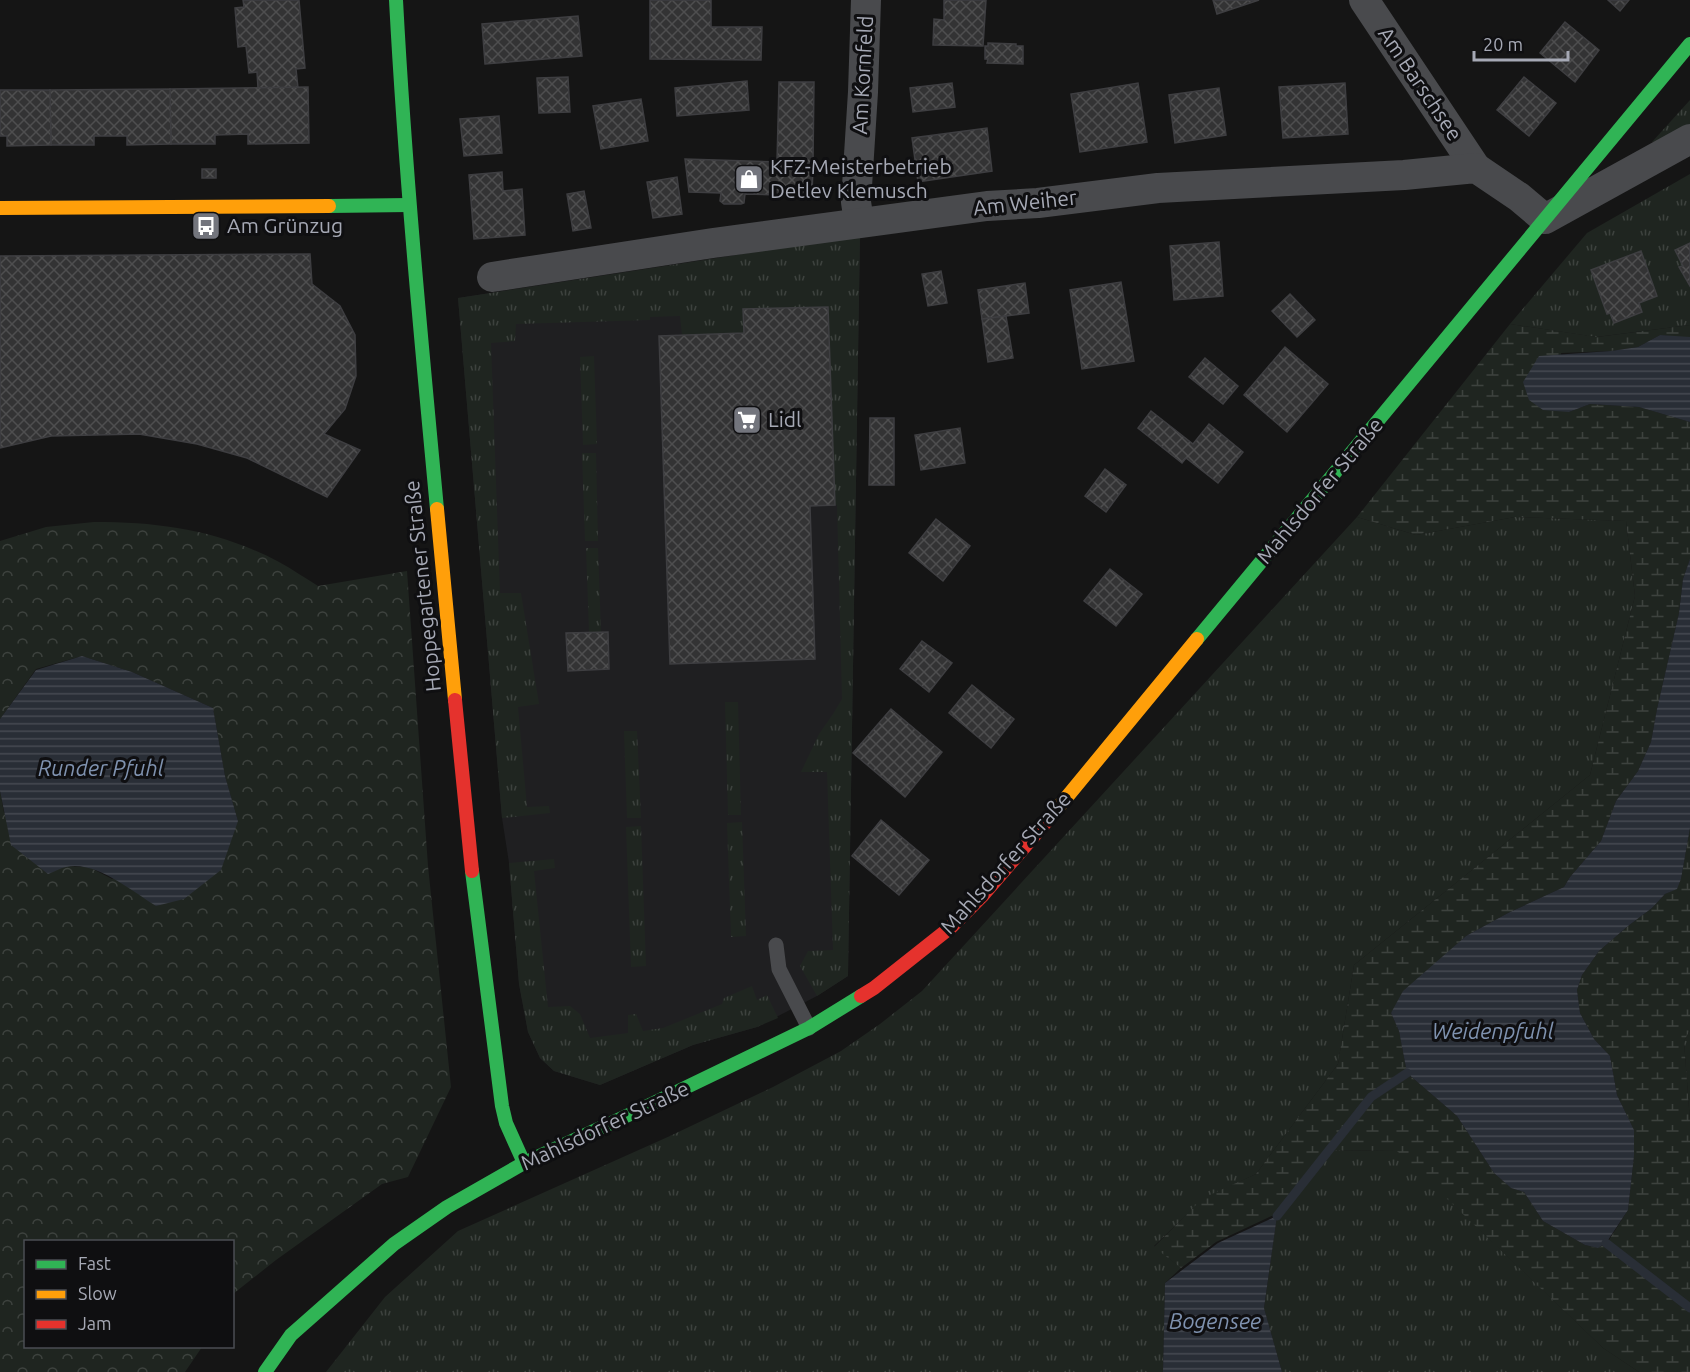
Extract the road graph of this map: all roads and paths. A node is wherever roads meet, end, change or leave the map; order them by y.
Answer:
1 (396, 0) edge
2 (866, 0) edge
3 (1364, 0) edge
4 (1690, 44) edge
5 (1690, 139) edge
6 (1476, 168) junction
7 (409, 205) junction
8 (0, 208) edge
9 (1545, 219) junction
10 (859, 222) junction
11 (492, 277) dead end
12 (776, 945) dead end
13 (809, 1028) junction
14 (524, 1163) junction
15 (265, 1372) edge

1 - 7 main road, Hoppegartener Straße
2 - 10 street, Am Kornfeld
3 - 6 street, Am Barschsee
4 - 9 main road, Mahlsdorfer Straße
5 - 9 street, Mahlsdorfer Straße
6 - 9 street
6 - 10 street, Am Weiher
7 - 8 main road
7 - 14 main road, Hoppegartener Straße
9 - 13 main road, Mahlsdorfer Straße
10 - 11 street, Am Weiher
12 - 13 lane
13 - 14 main road, Mahlsdorfer Straße
14 - 15 main road, Mahlsdorfer Straße

